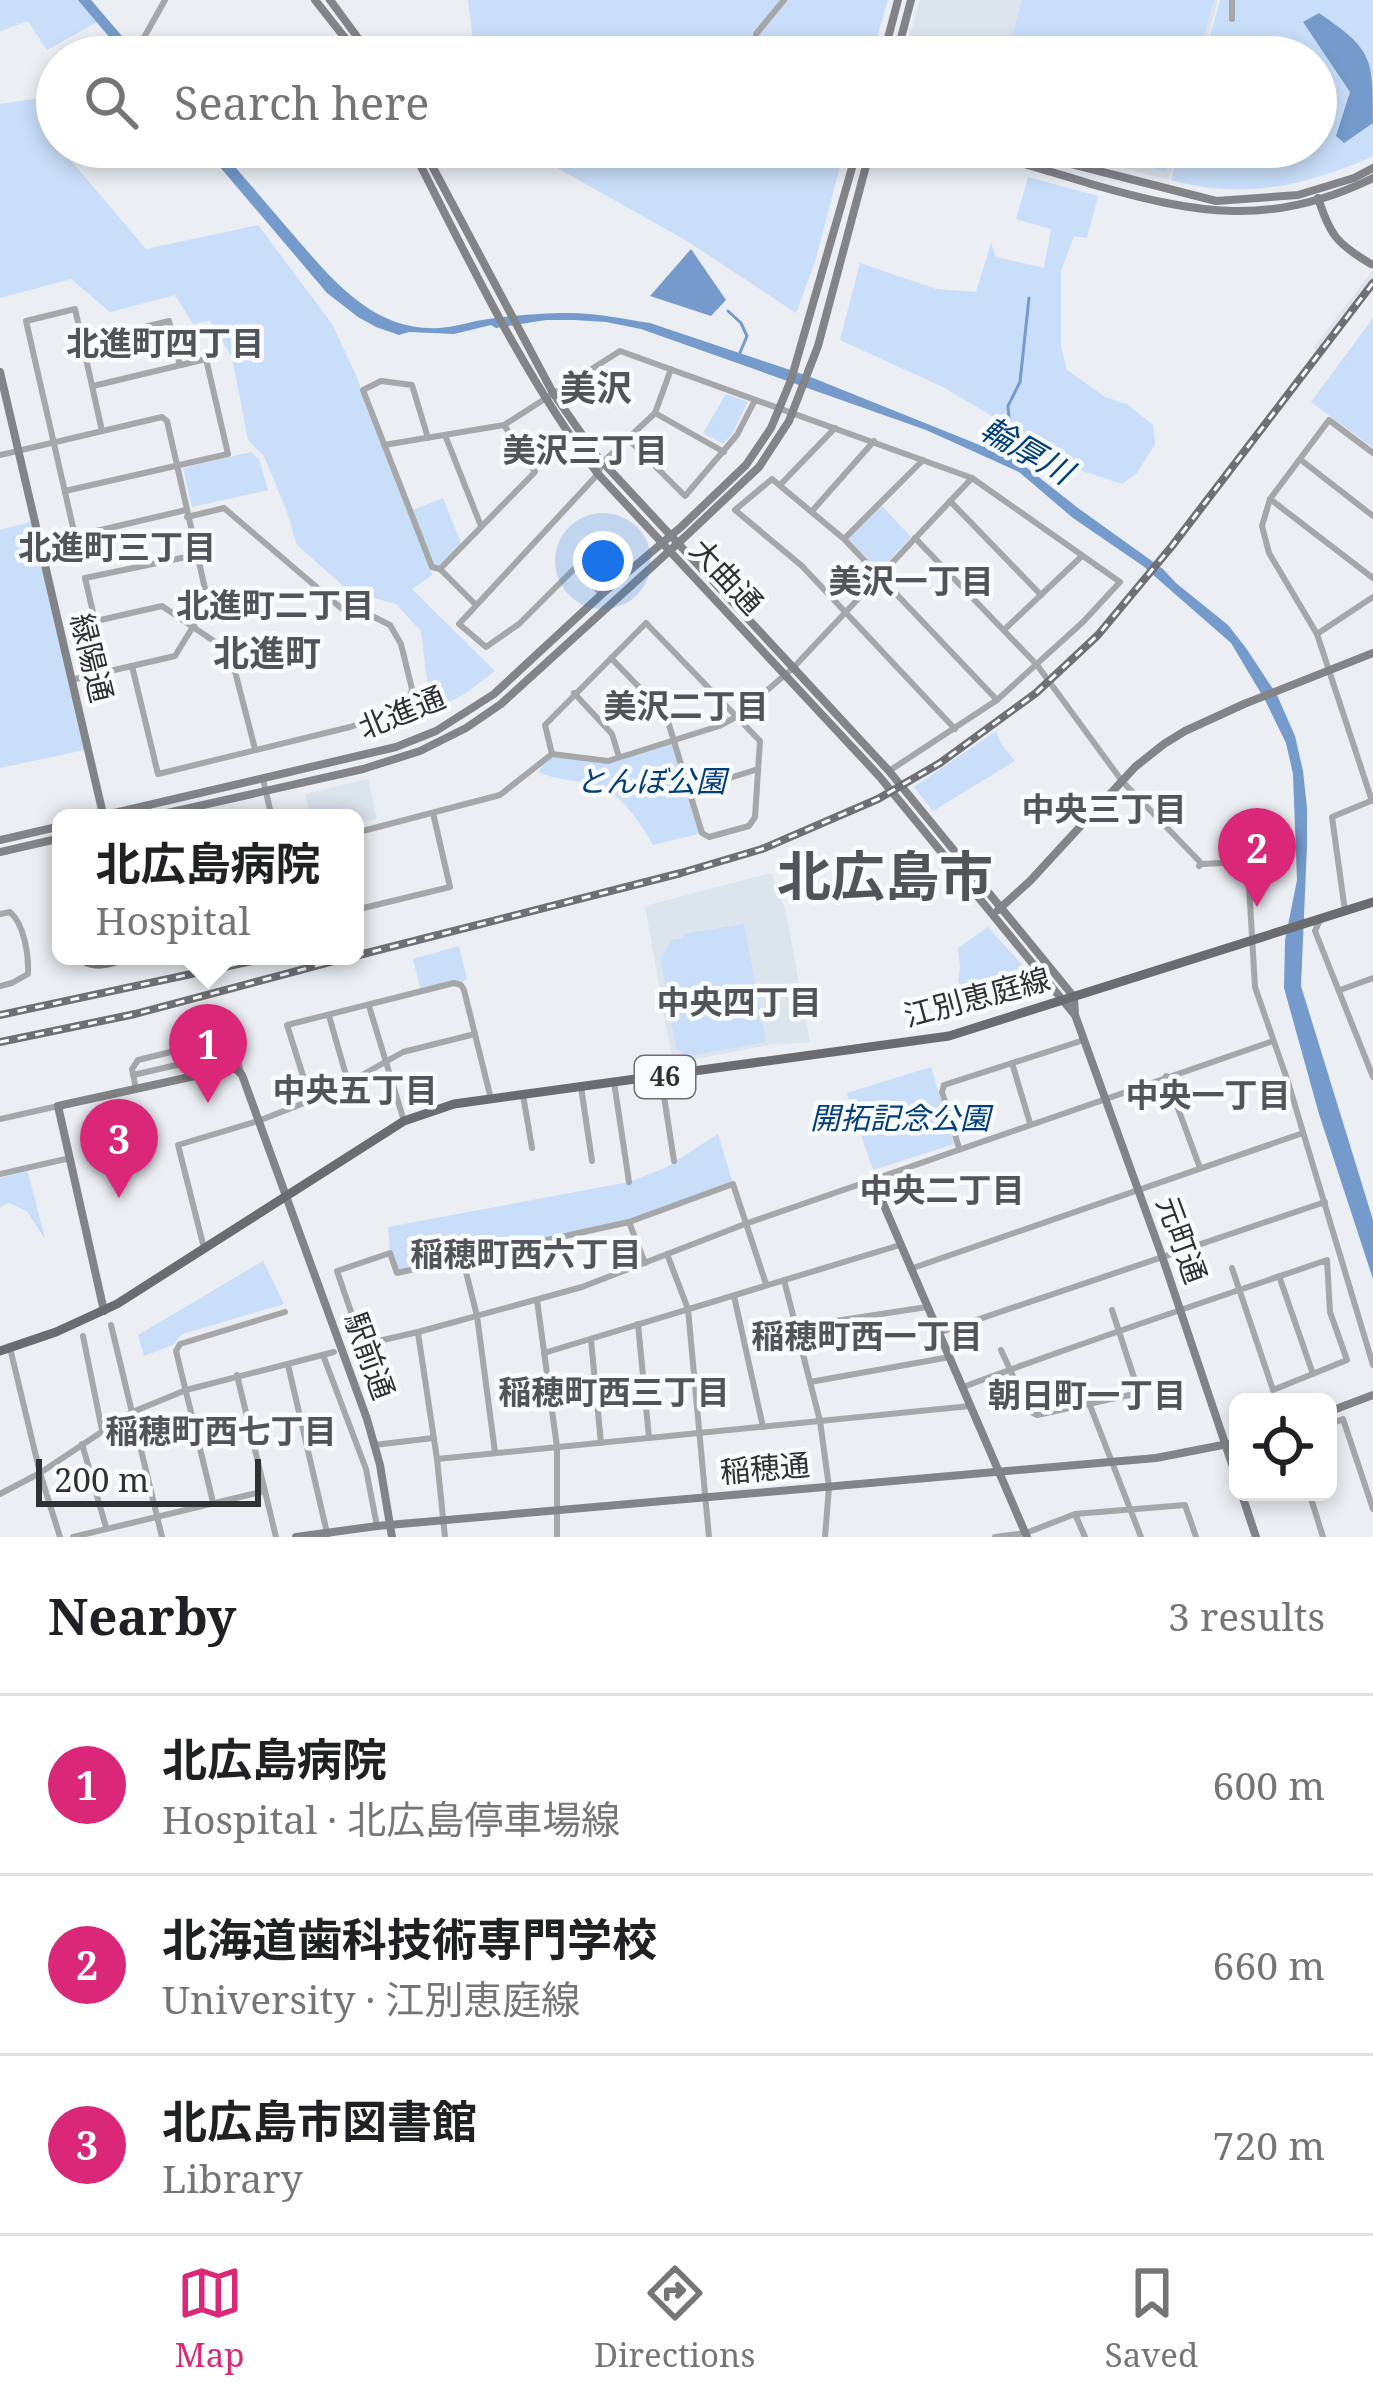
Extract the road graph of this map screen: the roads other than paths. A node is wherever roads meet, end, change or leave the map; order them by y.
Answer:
1 (165, 0) edge
2 (315, 0) edge
3 (330, 0) edge
4 (784, 0) edge
5 (898, 0) edge
6 (911, 0) edge
7 (1232, 0) edge
8 (1232, 20) dead end
9 (145, 36) edge
10 (343, 36) edge
11 (357, 36) edge
12 (756, 36) edge
13 (889, 36) edge
14 (902, 36) edge
15 (423, 168) edge
16 (432, 168) edge
17 (852, 168) edge
18 (865, 168) edge
19 (1038, 168) edge
20 (1086, 168) edge
21 (1373, 168) edge
22 (1373, 178) edge
23 (1317, 195) junction
24 (1371, 264) edge
25 (498, 303) junction
26 (83, 343) junction
27 (180, 366) junction
28 (671, 369) junction
29 (0, 372) edge
30 (92, 386) junction
31 (549, 396) junction
32 (755, 399) junction
33 (655, 413) junction
34 (504, 425) junction
35 (835, 428) junction
36 (102, 431) junction
37 (445, 435) junction
38 (428, 438) junction
39 (628, 439) junction
40 (874, 441) junction
41 (52, 443) junction
42 (384, 446) junction
43 (17, 451) junction
44 (724, 452) junction
45 (1373, 453) edge
46 (0, 454) edge
47 (923, 460) junction
48 (1301, 460) junction
49 (602, 463) junction
50 (176, 464) junction
51 (598, 474) junction
52 (971, 478) junction
53 (779, 485) junction
54 (64, 491) junction
55 (1270, 499) junction
56 (950, 502) junction
57 (812, 512) junction
58 (187, 513) junction
59 (1373, 515) edge
60 (481, 526) junction
61 (844, 538) junction
62 (915, 538) junction
63 (669, 543) junction
64 (196, 555) junction
65 (1082, 556) junction
66 (440, 569) junction
67 (880, 576) junction
68 (1373, 578) edge
69 (602, 594) junction
70 (1041, 595) junction
71 (1373, 597) edge
72 (476, 604) junction
73 (846, 612) junction
74 (96, 621) junction
75 (192, 626) junction
76 (1004, 630) junction
77 (1317, 634) junction
78 (1373, 653) edge
79 (610, 658) junction
80 (1037, 665) junction
81 (132, 666) junction
82 (793, 668) junction
83 (1329, 670) junction
84 (107, 672) junction
85 (783, 674) junction
86 (71, 680) junction
87 (574, 693) junction
88 (997, 700) junction
89 (736, 717) junction
90 (955, 729) junction
91 (673, 740) junction
92 (255, 749) junction
93 (552, 754) junction
94 (619, 757) junction
95 (758, 769) junction
96 (889, 771) junction
97 (263, 779) junction
98 (1122, 781) junction
99 (266, 790) junction
100 (688, 790) junction
101 (1372, 801) edge
102 (99, 809) edge
103 (135, 809) edge
104 (184, 809) edge
105 (270, 809) edge
106 (433, 813) junction
107 (52, 828) edge
108 (364, 830) edge
109 (0, 840) edge
110 (52, 840) edge
111 (0, 852) edge
112 (1373, 902) edge
113 (364, 908) edge
114 (997, 911) junction
115 (1345, 911) junction
116 (0, 914) edge
117 (1318, 919) junction
118 (1252, 940) junction
119 (1373, 978) edge
120 (0, 986) edge
121 (1340, 990) junction
122 (1068, 998) junction
123 (369, 1006) junction
124 (329, 1016) junction
125 (475, 1034) junction
126 (1084, 1040) junction
127 (1273, 1040) junction
128 (191, 1047) junction
129 (385, 1060) junction
130 (1012, 1063) junction
131 (133, 1075) junction
132 (242, 1075) junction
133 (1166, 1076) junction
134 (661, 1077) junction
135 (1373, 1077) edge
136 (349, 1082) junction
137 (614, 1082) junction
138 (581, 1088) junction
139 (136, 1089) junction
140 (523, 1095) junction
141 (1105, 1098) junction
142 (491, 1099) junction
143 (311, 1100) junction
144 (58, 1106) junction
145 (0, 1119) edge
146 (258, 1121) junction
147 (404, 1121) junction
148 (1030, 1123) junction
149 (1303, 1133) junction
150 (532, 1148) dead end
151 (960, 1149) junction
152 (70, 1158) junction
153 (592, 1161) dead end
154 (674, 1162) dead end
155 (1200, 1168) junction
156 (0, 1174) edge
157 (873, 1180) junction
158 (628, 1182) dead end
159 (1138, 1190) junction
160 (286, 1197) junction
161 (1324, 1202) junction
162 (629, 1222) junction
163 (745, 1224) junction
164 (900, 1245) junction
165 (204, 1248) junction
166 (667, 1254) junction
167 (1162, 1256) junction
168 (464, 1260) junction
169 (645, 1263) junction
170 (1232, 1268) dead end
171 (910, 1269) junction
172 (1280, 1276) junction
173 (784, 1280) junction
174 (766, 1284) junction
175 (1239, 1291) junction
176 (734, 1296) junction
177 (537, 1300) junction
178 (927, 1306) junction
179 (688, 1309) junction
180 (1112, 1310) dead end
181 (104, 1311) junction
182 (1181, 1311) junction
183 (285, 1312) dead end
184 (477, 1316) junction
185 (638, 1324) junction
186 (111, 1325) dead end
187 (796, 1327) junction
188 (418, 1332) junction
189 (1119, 1332) junction
190 (938, 1334) junction
191 (83, 1336) dead end
192 (591, 1340) junction
193 (362, 1344) junction
194 (352, 1347) dead end
195 (5, 1350) edge
196 (1001, 1350) dead end
197 (334, 1352) dead end
198 (544, 1353) junction
199 (322, 1355) junction
200 (950, 1357) junction
201 (288, 1365) junction
202 (1373, 1365) edge
203 (1010, 1370) junction
204 (1313, 1374) junction
205 (237, 1376) junction
206 (810, 1382) junction
207 (962, 1387) junction
208 (186, 1390) junction
209 (1373, 1395) edge
210 (1089, 1403) junction
211 (970, 1406) junction
212 (1337, 1409) edge
213 (130, 1413) junction
214 (820, 1421) junction
215 (1337, 1421) edge
216 (764, 1426) junction
217 (102, 1430) junction
218 (700, 1432) junction
219 (434, 1438) junction
220 (649, 1438) junction
221 (601, 1442) junction
222 (82, 1444) junction
223 (374, 1444) junction
224 (1229, 1444) edge
225 (1226, 1445) junction
226 (557, 1447) junction
227 (495, 1452) junction
228 (1229, 1454) edge
229 (437, 1459) junction
230 (1111, 1462) junction
231 (998, 1472) junction
232 (40, 1473) junction
233 (829, 1487) junction
234 (266, 1491) junction
235 (0, 1494) edge
236 (706, 1498) junction
237 (1244, 1501) edge
238 (1312, 1501) edge
239 (213, 1502) junction
240 (1373, 1509) edge
241 (558, 1510) junction
242 (1130, 1510) junction
243 (1076, 1514) junction
244 (157, 1515) junction
245 (445, 1520) junction
246 (377, 1526) junction
247 (391, 1526) junction
248 (106, 1528) junction
249 (328, 1535) edge
250 (1027, 1535) edge
251 (59, 1537) edge
252 (74, 1537) edge
253 (162, 1537) edge
254 (276, 1537) edge
255 (296, 1537) edge
256 (392, 1537) edge
257 (445, 1537) edge
258 (557, 1537) edge
259 (710, 1537) edge
260 (824, 1537) edge
261 (995, 1537) edge
262 (1085, 1537) edge
263 (1141, 1537) edge
264 (1196, 1537) edge
265 (1256, 1537) edge
266 (1322, 1537) edge

1 - 9 street
2 - 10 street
3 - 11 street
4 - 12 street
5 - 13 street
6 - 14 street
7 - 8 street
15 - 25 street, 大曲通
16 - 25 street, 大曲通
17 - 63 street
18 - 63 street
19 - 23 street
20 - 23 street
21 - 23 street
22 - 23 street
23 - 24 street
25 - 31 street, 大曲通
26 - 27 street
26 - 30 street
26 - 41 street
27 - 30 street
27 - 50 street
28 - 31 street
28 - 32 street
28 - 33 street
29 - 43 street, 緑陽通
30 - 36 street
31 - 34 street
31 - 49 street, 大曲通
31 - 51 street, 大曲通
32 - 35 street
32 - 44 street
33 - 39 street
33 - 44 street
34 - 37 street
34 - 60 street
35 - 40 street
35 - 53 street
36 - 41 street
36 - 50 street
37 - 38 street
37 - 60 street
38 - 42 street
38 - 42 street
39 - 44 street
39 - 49 street
40 - 47 street
40 - 57 street
41 - 43 street
41 - 54 street
42 - 66 street
43 - 46 street
43 - 86 street, 緑陽通
45 - 48 street
47 - 52 street
47 - 61 street
48 - 55 street
48 - 59 street
49 - 51 street
49 - 63 street, 大曲通
50 - 54 street
50 - 58 street
51 - 63 street, 大曲通
51 - 72 street
52 - 56 street
52 - 65 street
53 - 57 street
53 - 73 street
54 - 58 street
55 - 68 street
55 - 77 street
56 - 62 street
56 - 70 street
57 - 61 street
58 - 64 street
58 - 92 street
60 - 66 street
61 - 67 street
62 - 67 street
62 - 76 street
63 - 69 street, 北進通
63 - 82 street, 大曲通
63 - 85 street, 大曲通
63 - 99 street, 北進通
64 - 74 street
64 - 75 street
65 - 70 street
65 - 80 street
66 - 72 street
67 - 73 street
67 - 88 street
69 - 72 street
69 - 97 street, 北進通
70 - 76 street
71 - 77 street
73 - 82 street
73 - 90 street
74 - 75 street
74 - 84 street
75 - 81 street
75 - 92 street
76 - 80 street
77 - 83 street
78 - 83 street
79 - 87 street
79 - 89 street
79 - 91 street
80 - 88 street
80 - 98 street
81 - 84 street
81 - 92 street
82 - 85 street
82 - 96 street, 大曲通
83 - 98 street
83 - 101 street
84 - 86 street
85 - 89 street
85 - 114 street, 大曲通
86 - 102 street, 緑陽通
87 - 93 street
87 - 94 street
88 - 90 street
89 - 91 street
89 - 95 street
90 - 96 street
91 - 94 street
91 - 100 street
93 - 94 street
93 - 106 street
95 - 100 street
95 - 100 street
96 - 114 street, 大曲通
97 - 99 street
97 - 103 street, 北進通
98 - 114 street
98 - 118 street
99 - 104 street, 北進通
99 - 105 street
101 - 115 street
106 - 108 street
106 - 113 street
107 - 109 street
110 - 111 street
112 - 115 main road, 江別恵庭線 / 46
114 - 122 street, 大曲通
115 - 117 main road, 江別恵庭線 / 46
116 - 120 street
117 - 118 main road, 江別恵庭線 / 46
117 - 121 street
118 - 122 main road, 江別恵庭線 / 46
118 - 127 street
119 - 121 street
121 - 135 street
122 - 126 street, 元町通
122 - 134 main road, 江別恵庭線 / 46
123 - 124 street
123 - 125 street
123 - 129 street
124 - 136 street
124 - 143 street
125 - 129 street
125 - 142 street
126 - 130 street
126 - 141 street, 元町通
127 - 133 street
127 - 149 street
128 - 131 street
128 - 131 street
128 - 132 street
129 - 136 street
129 - 147 street
130 - 148 street
130 - 151 street
131 - 139 street
132 - 139 street
132 - 146 street, 駅前通
133 - 141 street
133 - 155 street
134 - 137 main road, 江別恵庭線 / 46
134 - 154 street
136 - 143 street
137 - 138 main road, 江別恵庭線 / 46
137 - 158 street
138 - 140 main road, 江別恵庭線 / 46
138 - 153 street
139 - 144 street
140 - 142 main road, 江別恵庭線 / 46
140 - 150 street
141 - 148 street
141 - 159 street, 元町通
142 - 147 main road, 江別恵庭線 / 46
143 - 146 street
144 - 145 street
144 - 152 street
146 - 160 street, 駅前通
146 - 165 street
147 - 160 main road, 江別恵庭線 / 46
148 - 151 street
149 - 155 street
149 - 161 street
151 - 157 street
152 - 156 street
152 - 181 street
155 - 159 street
157 - 163 street
157 - 164 street
159 - 167 street, 元町通
159 - 171 street
160 - 165 main road, 江別恵庭線 / 46
160 - 223 street, 駅前通
161 - 167 street
161 - 202 street
162 - 163 street
162 - 168 street
162 - 169 street
163 - 166 street
163 - 174 street
164 - 171 street
164 - 173 street
165 - 181 main road, 江別恵庭線 / 46
166 - 169 street
166 - 179 street
167 - 182 street, 元町通
167 - 190 street
168 - 184 street
168 - 193 street
169 - 177 street
170 - 175 street
171 - 178 street
172 - 175 street
172 - 204 street
172 - 204 street
173 - 174 street
173 - 187 street
174 - 176 street
175 - 182 street
175 - 204 street
176 - 179 street
176 - 216 street
177 - 184 street
177 - 198 street
178 - 187 street
178 - 190 street
179 - 185 street
179 - 218 street
180 - 189 street
181 - 195 main road, 江別恵庭線 / 46
182 - 189 street
182 - 225 street, 元町通
183 - 208 street
184 - 188 street
184 - 227 street
185 - 192 street
185 - 220 street
186 - 213 street
187 - 206 street
188 - 193 street
188 - 219 street
189 - 203 street
189 - 210 street
190 - 200 street
191 - 217 street
192 - 198 street
192 - 221 street
193 - 194 street
195 - 232 street
196 - 203 street
197 - 199 street
198 - 226 street
199 - 201 street
199 - 246 street
200 - 206 street
200 - 207 street
201 - 205 street
201 - 249 street
203 - 207 street
203 - 210 street
205 - 208 street
205 - 234 street
206 - 214 street
207 - 211 street
208 - 213 street
208 - 239 street
209 - 212 street
210 - 230 street
211 - 214 street
211 - 231 street
213 - 217 street
213 - 244 street
214 - 216 street
214 - 233 street
215 - 240 street
216 - 218 street
217 - 222 street
218 - 220 street
218 - 236 street
219 - 223 street
219 - 229 street
220 - 221 street
221 - 226 street
222 - 232 street
222 - 248 street
223 - 247 street, 駅前通
224 - 225 street, 稲穂通
225 - 228 street, 元町通
225 - 230 street, 稲穂通
226 - 227 street
226 - 241 street
227 - 229 street
229 - 245 street
230 - 231 street, 稲穂通
230 - 242 street
231 - 233 street, 稲穂通
231 - 250 street
232 - 235 street
232 - 251 street
233 - 236 street, 稲穂通
233 - 260 street
234 - 239 street
234 - 254 street
236 - 241 street, 稲穂通
236 - 259 street
237 - 265 street
238 - 266 street
239 - 244 street
241 - 245 street, 稲穂通
241 - 258 street
242 - 243 street
242 - 263 street
242 - 264 street
243 - 250 street
243 - 262 street
244 - 248 street
244 - 253 street
245 - 247 street, 稲穂通
245 - 257 street
246 - 247 street, 稲穂通
246 - 249 street, 稲穂通
247 - 256 street, 駅前通
248 - 252 street
249 - 255 street, 稲穂通
250 - 261 street

